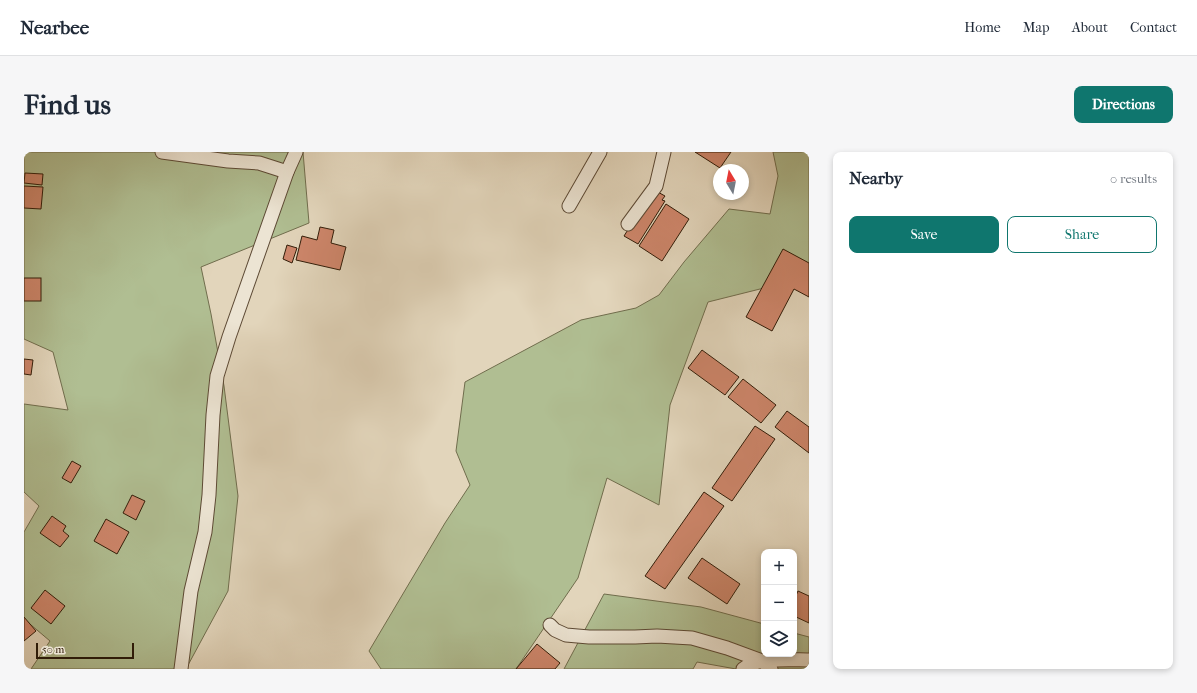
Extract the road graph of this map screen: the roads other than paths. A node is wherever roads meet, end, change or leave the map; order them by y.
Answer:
1 (162, 152) edge
2 (296, 152) edge
3 (600, 152) edge
4 (664, 152) edge
5 (287, 172) junction
6 (569, 206) dead end
7 (628, 224) dead end
8 (550, 624) dead end
9 (809, 660) edge
10 (767, 665) edge
11 (181, 669) edge
12 (743, 669) edge

1 - 5 street
2 - 5 street
3 - 6 street
4 - 7 street
5 - 11 street
8 - 10 street
9 - 10 street
10 - 12 street

